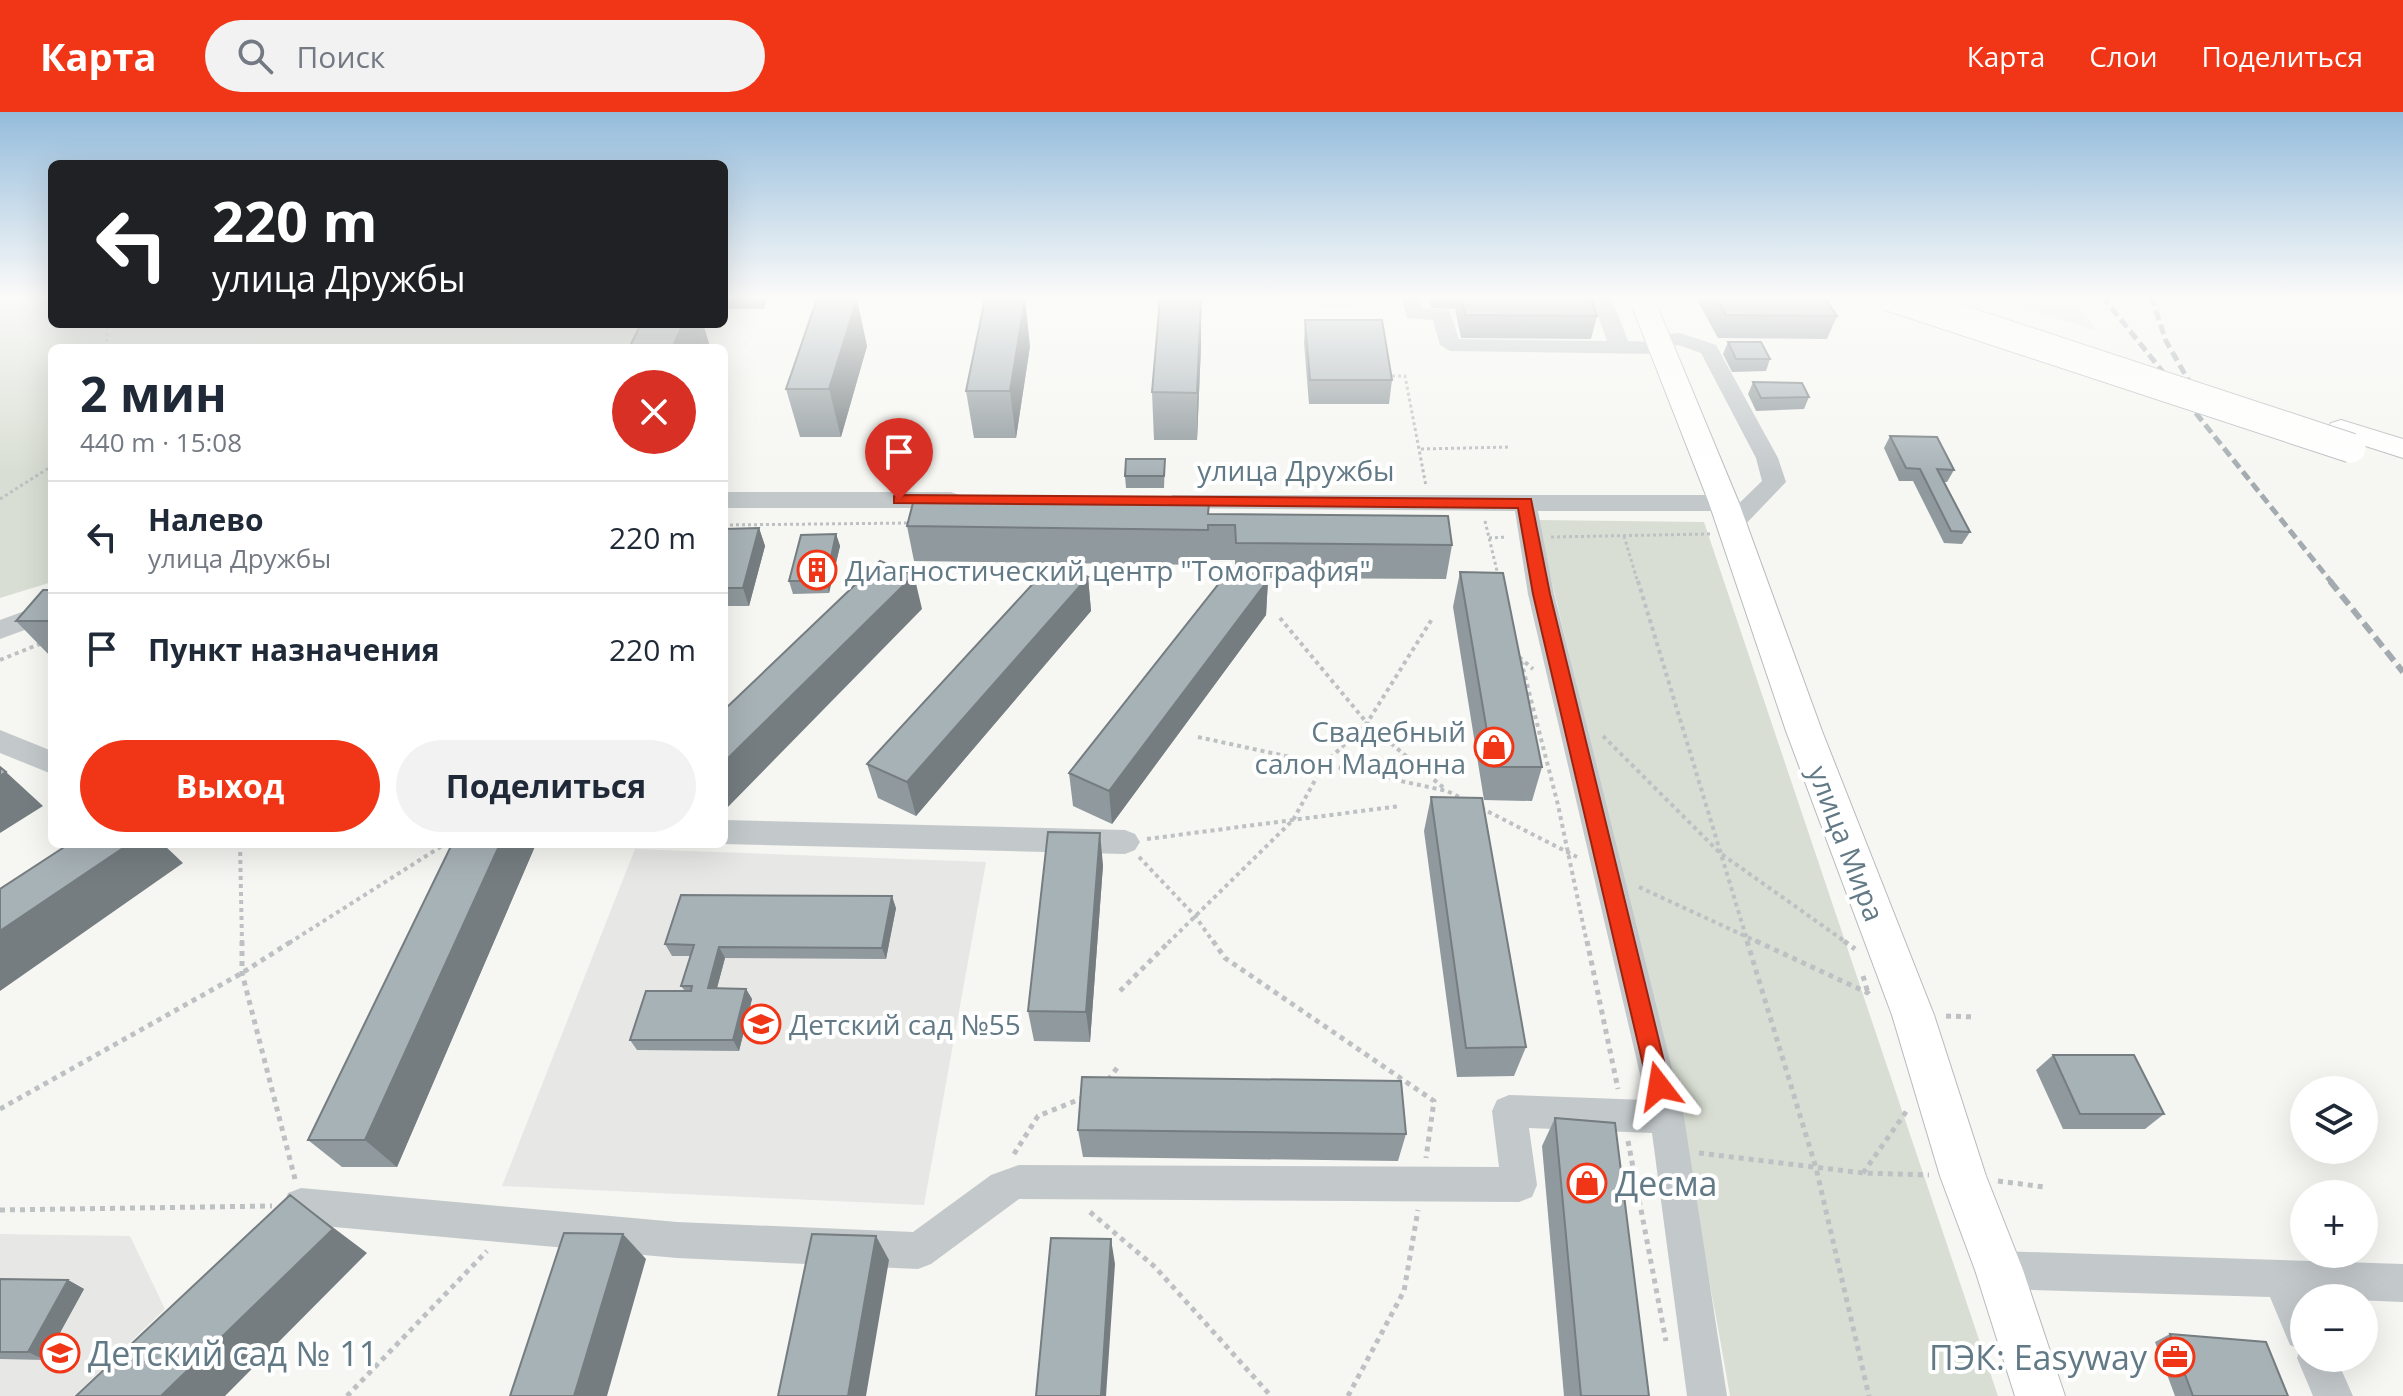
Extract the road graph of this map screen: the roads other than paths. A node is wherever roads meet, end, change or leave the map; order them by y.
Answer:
1 (1670, 356) edge
2 (1713, 356) edge
3 (2082, 356) edge
4 (2106, 356) edge
5 (2346, 438) junction
6 (2403, 449) edge
7 (2403, 465) edge
8 (728, 500) edge
9 (978, 501) edge
10 (1152, 502) edge
11 (1525, 503) junction
12 (1728, 514) junction
13 (48, 612) edge
14 (0, 630) edge
15 (0, 741) edge
16 (48, 761) edge
17 (728, 832) edge
18 (1125, 842) road end
19 (1670, 1133) junction
20 (301, 1206) edge
21 (1999, 1270) junction
22 (2281, 1278) junction
23 (2403, 1283) edge
24 (2290, 1299) edge
25 (2322, 1372) edge
26 (1707, 1396) edge
27 (2040, 1396) edge
28 (2333, 1396) edge

1 - 12 main road, улица Мира
2 - 12 street
3 - 5 main road, bridge
4 - 5 main road
5 - 6 main road
5 - 7 main road
8 - 9 street
10 - 11 street, улица Дружбы
11 - 12 street, улица Дружбы
11 - 19 street
12 - 21 main road, улица Мира
13 - 14 street
15 - 16 street
17 - 18 street
19 - 20 street
19 - 26 street
21 - 22 street
21 - 27 main road, улица Мира
22 - 23 street
22 - 24 street
25 - 28 street

